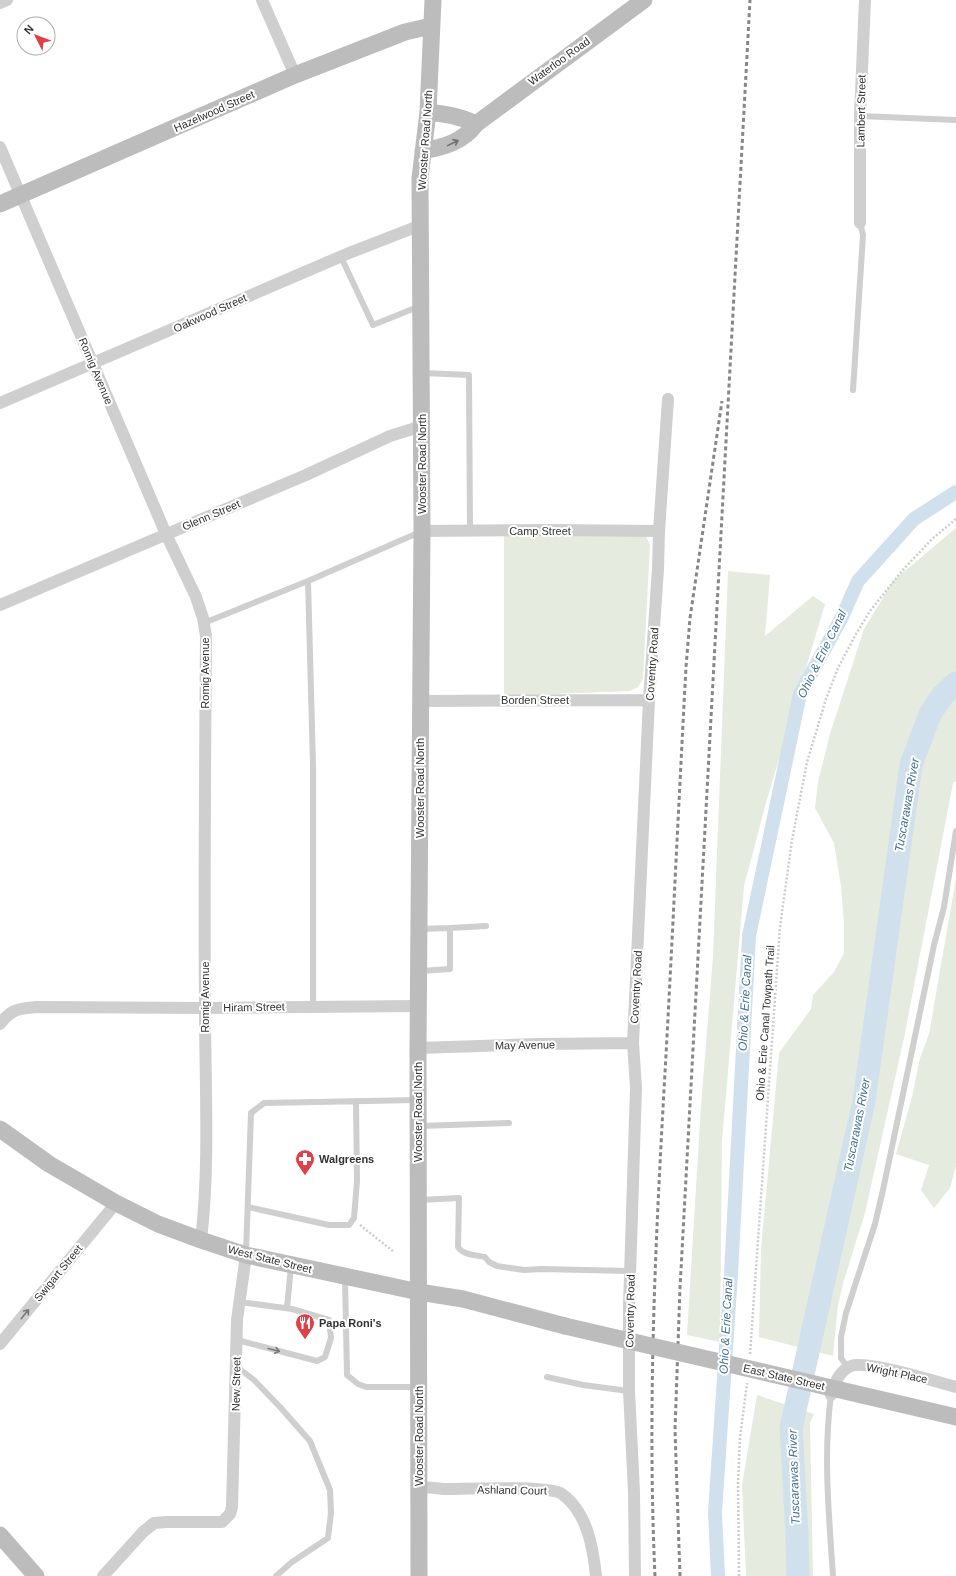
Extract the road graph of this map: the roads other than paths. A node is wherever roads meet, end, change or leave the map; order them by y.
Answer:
1 (7, 0) edge
2 (262, 0) edge
3 (433, 0) edge
4 (644, 0) edge
5 (865, 0) edge
6 (0, 3) edge
7 (431, 26) junction
8 (295, 75) junction
9 (428, 112) junction
10 (860, 116) junction
11 (956, 120) edge
12 (476, 124) junction
13 (0, 147) edge
14 (423, 151) junction
15 (21, 195) junction
16 (0, 204) edge
17 (860, 223) joint
18 (421, 225) junction
19 (341, 257) junction
20 (421, 305) junction
21 (93, 364) junction
22 (422, 373) junction
23 (853, 390) dead end
24 (668, 399) dead end
25 (0, 403) edge
26 (422, 426) junction
27 (422, 531) junction
28 (470, 531) junction
29 (659, 531) junction
30 (166, 534) junction
31 (308, 581) junction
32 (0, 604) edge
33 (204, 623) junction
34 (421, 700) junction
35 (649, 700) junction
36 (956, 831) edge
37 (486, 926) dead end
38 (450, 928) junction
39 (419, 929) junction
40 (419, 971) junction
41 (312, 1006) junction
42 (418, 1006) junction
43 (204, 1008) junction
44 (0, 1024) edge
45 (633, 1044) junction
46 (418, 1048) junction
47 (418, 1100) junction
48 (356, 1102) junction
49 (510, 1123) dead end
50 (418, 1126) junction
51 (0, 1129) edge
52 (419, 1200) junction
53 (116, 1203) junction
54 (248, 1207) junction
55 (201, 1240) junction
56 (246, 1255) junction
57 (292, 1265) junction
58 (630, 1271) junction
59 (345, 1276) junction
60 (419, 1292) junction
61 (240, 1302) junction
62 (287, 1308) junction
63 (565, 1326) joint
64 (237, 1340) junction
65 (0, 1344) edge
66 (236, 1366) junction
67 (848, 1368) junction
68 (548, 1377) dead end
69 (419, 1387) junction
70 (956, 1387) edge
71 (629, 1391) junction
72 (831, 1395) joint
73 (956, 1417) edge
74 (419, 1487) junction
75 (0, 1537) edge
76 (36, 1576) edge
77 (103, 1576) edge
78 (276, 1576) edge
79 (419, 1576) edge
80 (596, 1576) edge
81 (635, 1576) edge
82 (832, 1576) edge

1 - 6 street
2 - 8 street
3 - 7 main road, Wooster Road North
4 - 12 main road, Waterloo Road
5 - 10 street, Lambert Street
7 - 8 main road, Hazelwood Street
7 - 9 main road, Wooster Road North
8 - 15 main road, Hazelwood Street
9 - 12 main road
9 - 14 main road, Wooster Road North
10 - 11 lane
10 - 17 street, Lambert Street
14 -> 12 main road, Waterloo Road
13 - 15 street, Romig Avenue
14 - 18 main road, Wooster Road North
15 - 16 main road, Hazelwood Street
15 - 21 street, Romig Avenue
17 - 23 lane
18 - 19 street, Oakwood Street
18 - 20 main road, Wooster Road North
19 - 20 lane
19 - 21 street, Oakwood Street
20 - 22 main road, Wooster Road North
21 - 25 street, Oakwood Street
21 - 30 street, Romig Avenue
22 - 26 main road, Wooster Road North
22 - 28 lane
24 - 29 street, Coventry Road
26 - 27 main road, Wooster Road North
26 - 30 street, Glenn Street
27 - 28 street, Camp Street
27 - 31 lane
27 - 34 main road, Wooster Road North
28 - 29 street, Camp Street
29 - 35 street, Coventry Road
30 - 32 street, Glenn Street
30 - 33 street, Romig Avenue
31 - 33 lane
31 - 41 lane
33 - 43 street, Romig Avenue
34 - 35 street, Borden Street
34 - 39 main road, Wooster Road North
35 - 45 street, Coventry Road
36 - 67 lane
37 - 38 lane
38 - 39 lane
38 - 40 lane
39 - 40 main road, Wooster Road North
40 - 42 main road, Wooster Road North
41 - 42 street, Hiram Street
41 - 43 street, Hiram Street
42 - 46 main road, Wooster Road North
43 - 44 street, Hiram Street
43 - 55 street, Romig Avenue
45 - 46 street, May Avenue
45 - 58 street, Coventry Road
46 - 47 main road, Wooster Road North
47 - 48 lane
47 - 50 main road, Wooster Road North
48 - 54 lane
48 - 54 lane
49 - 50 lane
50 - 52 main road, Wooster Road North
51 - 53 main road, West State Street
52 - 58 lane
52 - 60 main road, Wooster Road North
53 - 55 main road, West State Street
65 -> 53 street, Swigart Street
54 - 56 lane
55 - 56 main road, West State Street
56 - 57 main road, West State Street
56 - 61 street, New Street
57 - 59 main road, West State Street
57 - 62 lane
58 - 71 street, Coventry Road
59 - 60 main road, West State Street
59 - 69 lane
60 - 63 main road, West State Street
60 - 69 main road, Wooster Road North
61 - 62 lane
61 - 64 street, New Street
64 -> 62 lane
63 - 73 main road, East State Street, bridge
64 - 66 street, New Street
66 - 77 street, New Street
66 - 78 lane
67 - 70 street, Wright Place
67 - 72 street
68 - 71 lane
69 - 74 main road, Wooster Road North
71 - 81 street, Coventry Road
72 - 82 lane
74 - 79 main road, Wooster Road North
74 - 80 street, Ashland Court
75 - 76 main road

